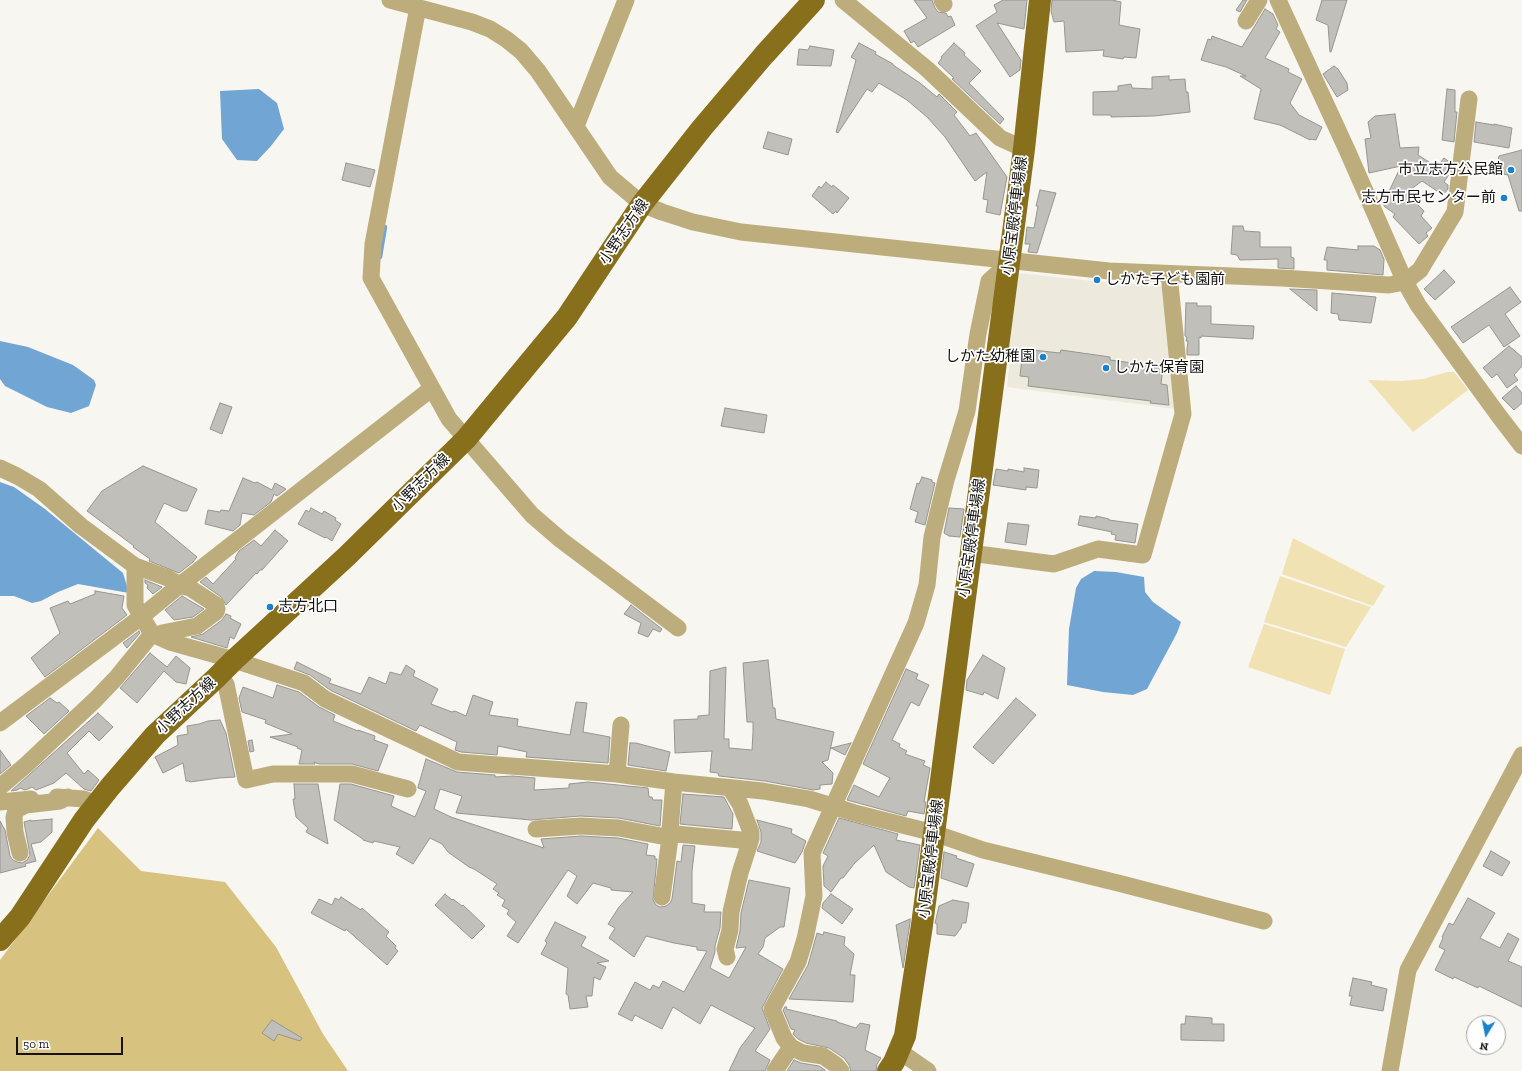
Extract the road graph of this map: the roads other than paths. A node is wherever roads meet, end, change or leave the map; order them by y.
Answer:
1 (390, 0) edge
2 (626, 0) edge
3 (814, 0) edge
4 (843, 0) edge
5 (1040, 0) edge
6 (1259, 0) edge
7 (1278, 0) edge
8 (418, 7) junction
9 (1246, 21) dead end
10 (1469, 99) dead end
11 (576, 126) junction
12 (1024, 149) junction
13 (642, 204) junction
14 (1009, 262) junction
15 (1168, 274) junction
16 (1405, 282) junction
17 (431, 389) junction
18 (1519, 434) edge
19 (466, 439) junction
20 (0, 468) edge
21 (970, 553) junction
22 (135, 566) junction
23 (180, 585) junction
24 (142, 617) junction
25 (678, 628) dead end
26 (155, 635) junction
27 (234, 660) junction
28 (216, 678) junction
29 (0, 723) edge
30 (620, 725) dead end
31 (1522, 755) edge
32 (617, 774) junction
33 (674, 782) junction
34 (0, 787) edge
35 (730, 788) junction
36 (408, 789) dead end
37 (68, 797) junction
38 (0, 802) edge
39 (96, 804) junction
40 (834, 807) junction
41 (536, 829) dead end
42 (934, 833) junction
43 (670, 836) junction
44 (750, 839) junction
45 (20, 852) dead end
46 (662, 897) dead end
47 (1264, 921) dead end
48 (0, 940) edge
49 (727, 958) dead end
50 (791, 1047) junction
51 (899, 1051) junction
52 (775, 1071) edge
53 (841, 1071) edge
54 (888, 1071) edge
55 (928, 1071) edge
56 (1390, 1071) edge

1 - 8 street
2 - 11 street
3 - 13 main road, 小野志方線
4 - 12 street
5 - 12 main road, 小原宝殿停車場線
6 - 9 street
7 - 16 street
8 - 11 street
8 - 17 street
10 - 16 street
11 - 13 street
12 - 14 main road, 小原宝殿停車場線
13 - 14 street
13 - 19 main road, 小野志方線
14 - 15 street
14 - 21 main road, 小原宝殿停車場線
14 - 40 street
15 - 16 street
15 - 21 street
16 - 18 street
17 - 19 street
17 - 23 street
19 - 25 street
19 - 27 main road, 小野志方線
20 - 22 street
21 - 42 main road, 小原宝殿停車場線
22 - 23 street
22 - 24 street
23 - 24 street
23 - 26 street
24 - 26 street
24 - 29 street
26 - 27 street
26 - 34 street
27 - 28 main road, 小野志方線
27 - 32 street
28 - 36 street
28 - 39 main road, 小野志方線
30 - 32 street
31 - 56 street
32 - 33 street
33 - 35 street
33 - 43 street
35 - 40 street
35 - 44 street
37 - 38 street
37 - 39 street
37 - 45 street
39 - 48 main road, 小野志方線
40 - 42 street
40 - 50 street
41 - 43 street
42 - 47 street
42 - 51 main road, 小原宝殿停車場線
43 - 44 street
43 - 46 street
44 - 49 street
50 - 52 street
50 - 53 street
51 - 54 main road, 小原宝殿停車場線
51 - 55 street

